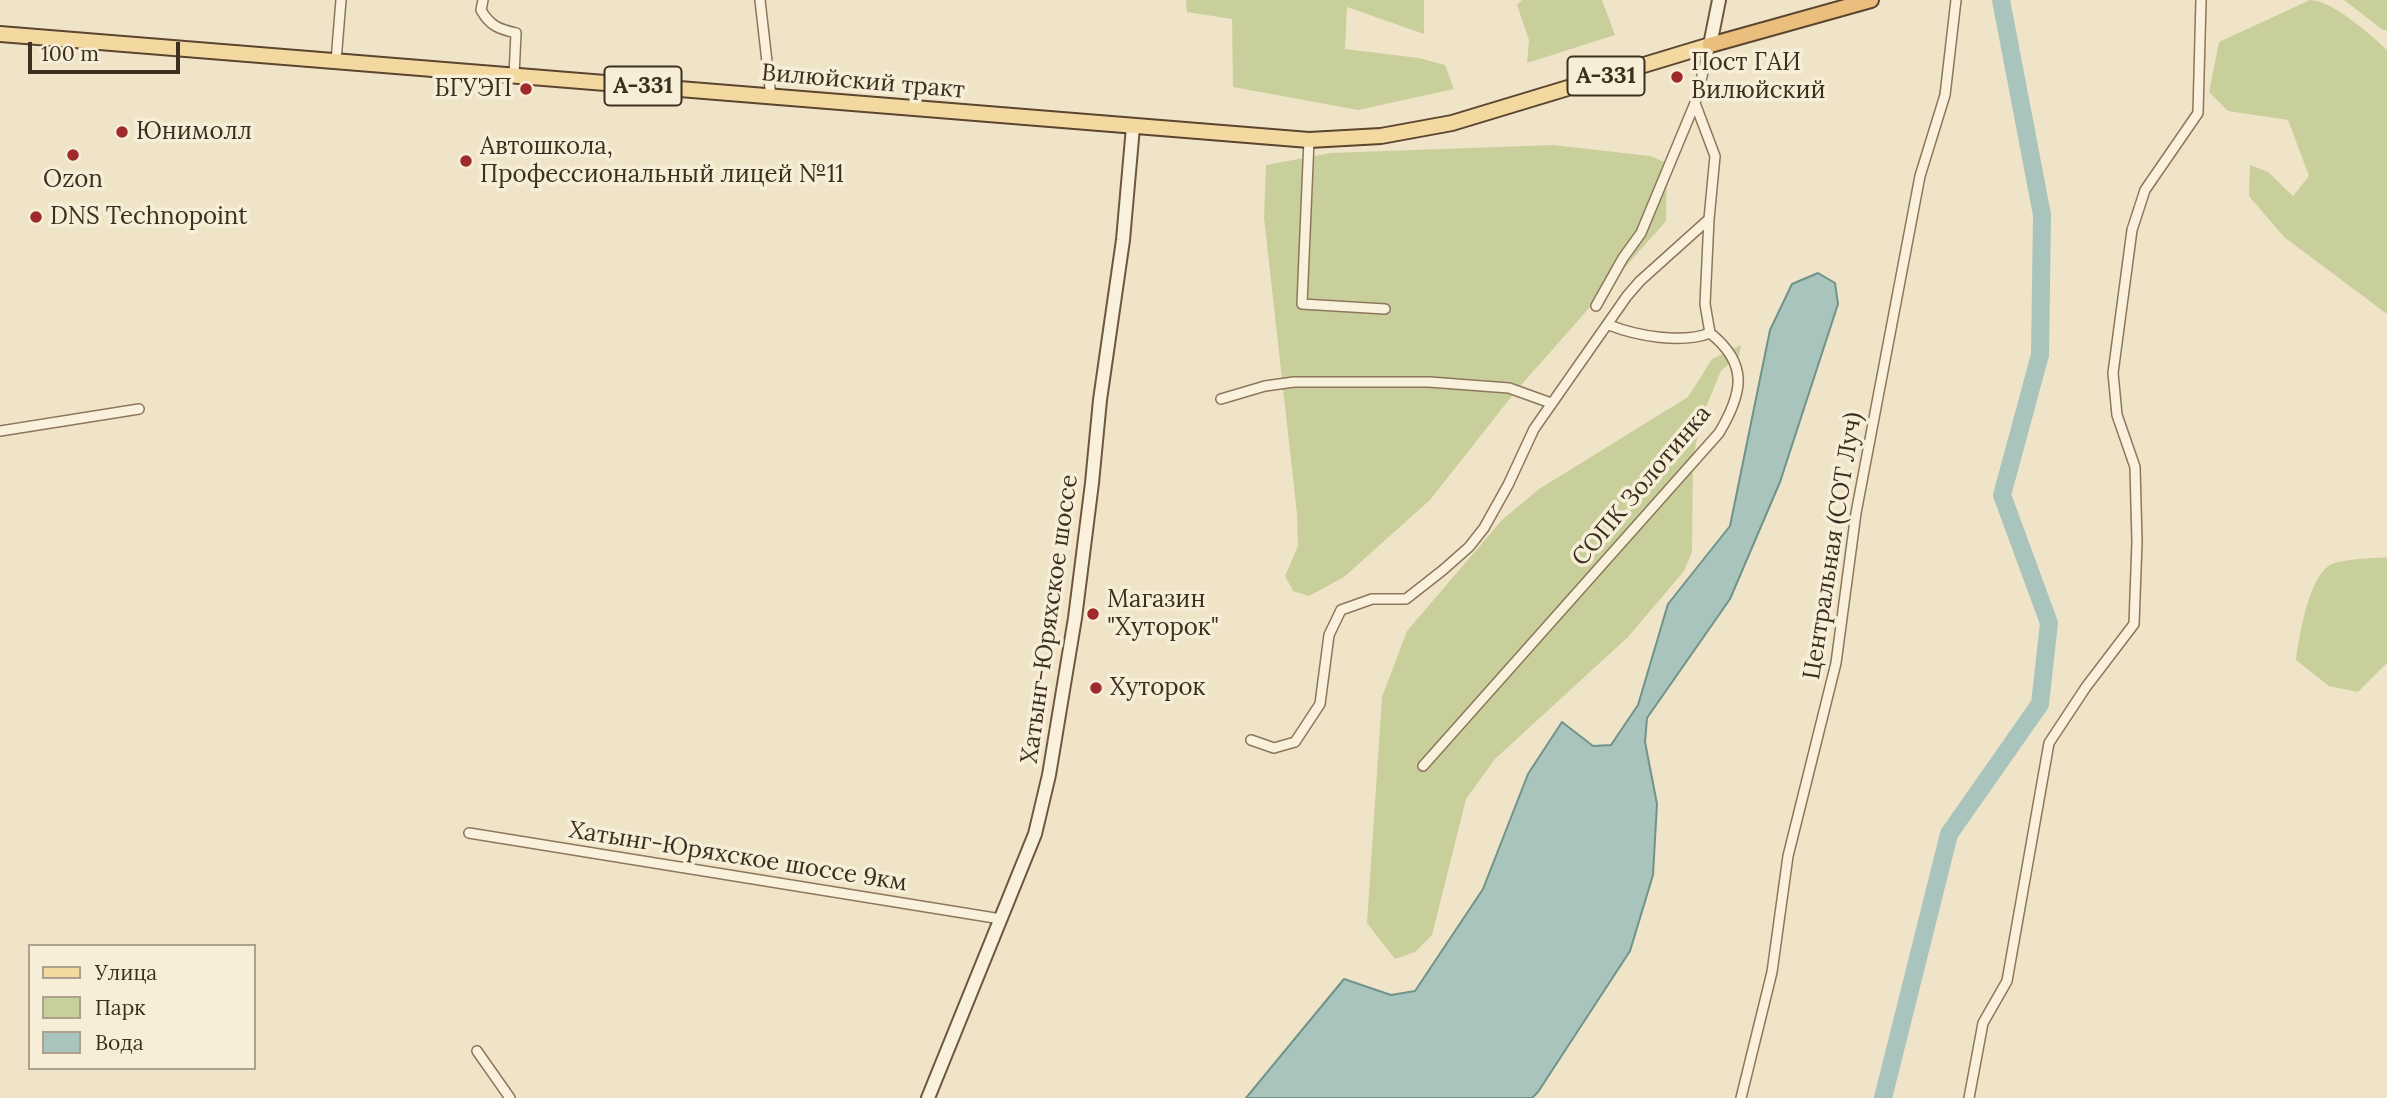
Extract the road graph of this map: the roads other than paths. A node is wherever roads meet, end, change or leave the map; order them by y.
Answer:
1 (341, 0) edge
2 (482, 0) edge
3 (760, 0) edge
4 (1719, 0) edge
5 (1871, 0) edge
6 (1956, 0) edge
7 (2202, 0) edge
8 (0, 34) edge
9 (1710, 44) junction
10 (336, 61) junction
11 (514, 76) junction
12 (771, 97) junction
13 (1695, 103) junction
14 (1133, 127) junction
15 (1309, 140) junction
16 (1709, 219) junction
17 (1596, 306) dead end
18 (1385, 309) dead end
19 (1609, 325) junction
20 (1710, 333) junction
21 (1221, 399) dead end
22 (1551, 403) junction
23 (139, 409) dead end
24 (0, 431) edge
25 (1251, 740) dead end
26 (1423, 766) dead end
27 (469, 833) dead end
28 (1001, 919) junction
29 (477, 1051) dead end
30 (510, 1098) edge
31 (928, 1098) edge
32 (1741, 1098) edge
33 (1969, 1098) edge

1 - 10 street
2 - 11 street
3 - 12 street
4 - 9 main road
5 - 9 highway, А-331
6 - 32 street, Центральная (СОТ Луч)
7 - 33 street
8 - 10 main road, Вилюйский тракт / А-331
9 - 13 street
9 - 15 main road, Вилюйский тракт / А-331
10 - 11 main road, Вилюйский тракт / А-331
11 - 12 main road, Вилюйский тракт / А-331
12 - 14 main road, Вилюйский тракт / А-331
13 - 16 street
13 - 17 street
14 - 15 main road, Вилюйский тракт / А-331
14 - 28 main road, Хатынг-Юряхское шоссе
15 - 18 street
16 - 19 street
16 - 20 street
19 - 20 street
19 - 22 street
20 - 26 street, СОПК Золотинка
21 - 22 street
22 - 25 street
23 - 24 street
27 - 28 street, Хатынг-Юряхское шоссе 9км
28 - 31 main road, Хатынг-Юряхское шоссе
29 - 30 street

